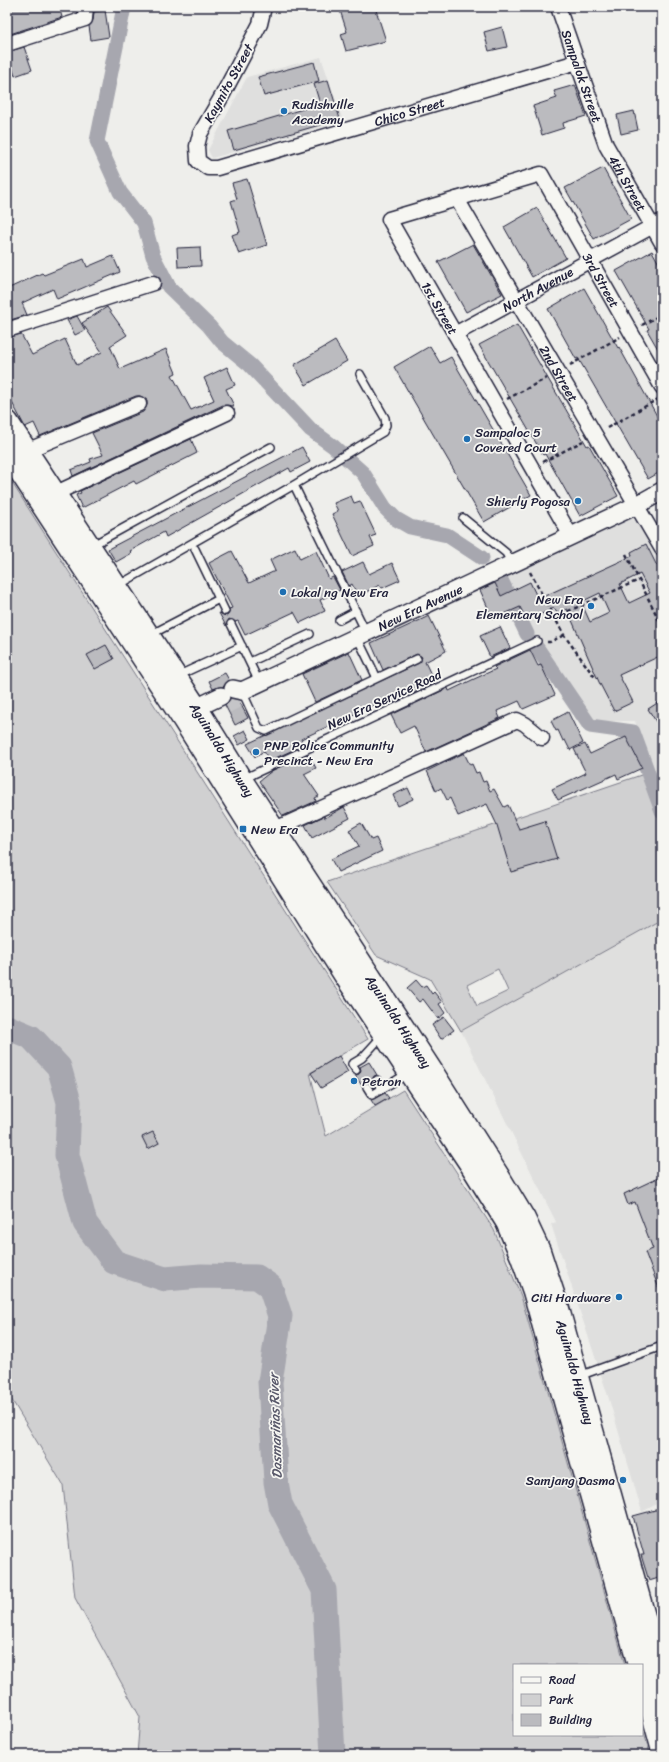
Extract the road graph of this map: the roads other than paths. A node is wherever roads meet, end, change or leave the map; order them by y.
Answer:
1 (86, 7) edge
2 (264, 7) edge
3 (558, 7) edge
4 (7, 44) edge
5 (577, 62) junction
6 (606, 145) joint
7 (198, 161) joint
8 (541, 174) joint
9 (457, 198) junction
10 (657, 224) edge
11 (662, 243) edge
12 (590, 260) junction
13 (153, 283) dead end
14 (517, 300) junction
15 (7, 330) edge
16 (455, 334) junction
17 (360, 374) dead end
18 (662, 386) edge
19 (139, 404) dead end
20 (227, 413) dead end
21 (7, 422) edge
22 (271, 447) dead end
23 (16, 451) edge
24 (294, 485) junction
25 (662, 491) edge
26 (54, 494) junction
27 (637, 505) junction
28 (463, 518) dead end
29 (571, 536) junction
30 (195, 549) dead end
31 (662, 549) edge
32 (82, 550) junction
33 (517, 561) junction
34 (108, 590) junction
35 (219, 599) junction
36 (225, 611) dead end
37 (356, 611) junction
38 (339, 620) dead end
39 (231, 624) dead end
40 (310, 634) dead end
41 (362, 634) junction
42 (148, 636) junction
43 (537, 640) road end
44 (242, 646) junction
45 (417, 659) dead end
46 (250, 662) junction
47 (175, 677) junction
48 (377, 678) junction
49 (259, 682) junction
50 (232, 696) junction
51 (194, 715) junction
52 (542, 738) dead end
53 (241, 780) junction
54 (273, 830) junction
55 (290, 871) junction
56 (391, 1027) junction
57 (356, 1070) dead end
58 (422, 1074) junction
59 (377, 1080) dead end
60 (366, 1086) dead end
61 (382, 1089) junction
62 (662, 1346) edge
63 (577, 1377) junction
64 (575, 1402) junction
65 (652, 1656) edge
66 (643, 1678) edge
67 (662, 1681) edge
68 (662, 1748) edge

1 - 4 street
2 - 7 street, Kaymito Street
3 - 5 street, Sampalok Street
5 - 6 street, Sampalok Street
5 - 7 street, Chico Street
6 - 10 street, 4th Street
8 - 9 street, 1st Street
8 - 12 street, 3rd Street
9 - 14 street, 2nd Street
9 - 16 street, 1st Street
10 - 11 street, 4th Street
10 - 12 street, North Avenue
12 - 14 street, North Avenue
12 - 18 street, 3rd Street
13 - 15 street
14 - 16 street, North Avenue
14 - 27 street, 2nd Street
16 - 29 street, 1st Street
17 - 24 lane
19 - 23 street
20 - 26 street
21 - 23 main road, Aguinaldo Highway
22 - 32 lane
23 - 26 main road, Aguinaldo Highway
23 - 32 main road, Aguinaldo Highway
24 - 34 lane
24 - 37 lane
25 - 27 street, New Era Avenue
26 - 32 main road, Aguinaldo Highway
27 - 29 street, New Era Avenue
27 - 31 street, 2nd Street
28 - 33 lane
29 - 33 street, New Era Avenue
30 - 35 lane
32 - 34 main road, Aguinaldo Highway
33 - 41 street, New Era Avenue
34 - 42 main road, Aguinaldo Highway
34 - 51 main road, Aguinaldo Highway
35 - 36 lane
35 - 42 lane
37 - 38 lane
37 - 41 lane
39 - 44 lane
40 - 46 lane
41 - 48 lane
41 - 49 street, New Era Avenue
42 - 47 main road, Aguinaldo Highway
43 - 53 lane, New Era Service Road
44 - 46 lane
44 - 47 lane
45 - 48 lane
46 - 49 lane
47 - 51 main road, Aguinaldo Highway
48 - 50 lane
49 - 50 street, New Era Avenue
50 - 51 street, New Era Avenue
51 - 53 main road, Aguinaldo Highway
51 - 55 main road, Aguinaldo Highway
52 - 54 street
53 - 54 main road, Aguinaldo Highway
54 - 55 main road, Aguinaldo Highway
55 - 56 main road, Aguinaldo Highway
56 - 57 lane
56 - 58 main road, Aguinaldo Highway
58 - 61 lane
58 - 63 main road, Aguinaldo Highway
58 - 64 main road, Aguinaldo Highway
59 - 61 lane
60 - 61 lane
62 - 63 lane
63 - 64 main road, Aguinaldo Highway
64 - 65 main road, Aguinaldo Highway
65 - 67 main road, Aguinaldo Highway
66 - 68 main road

